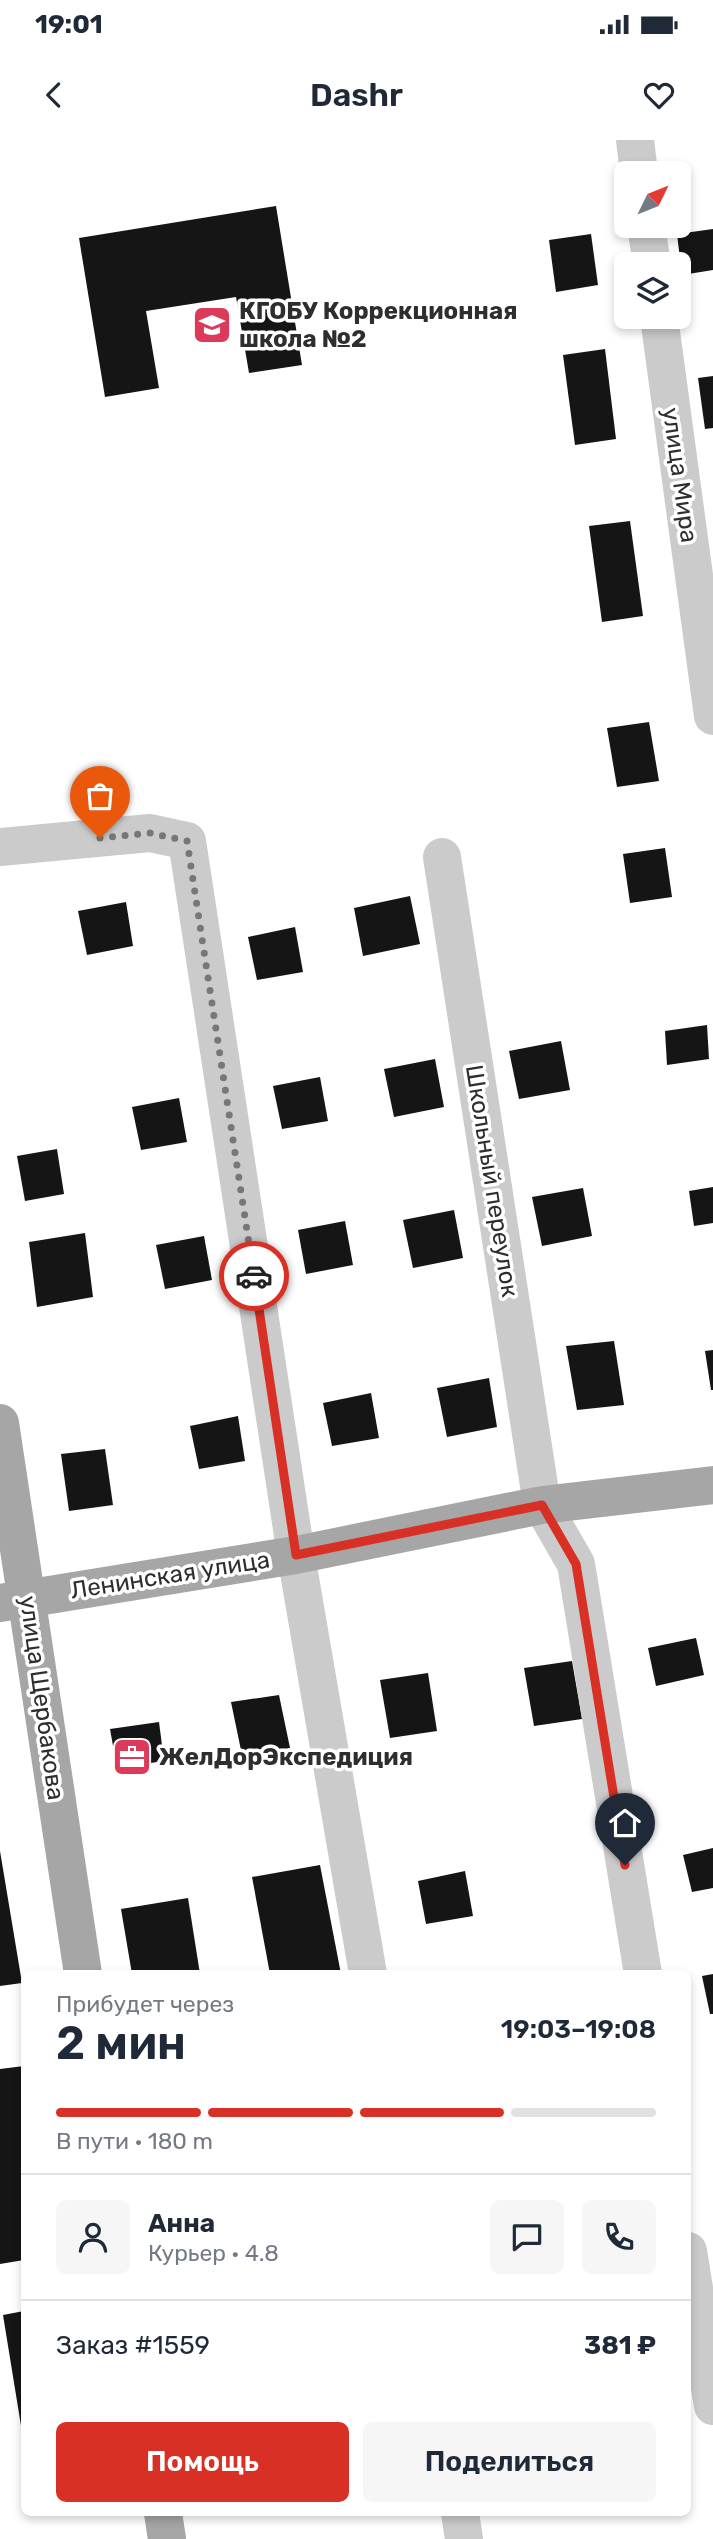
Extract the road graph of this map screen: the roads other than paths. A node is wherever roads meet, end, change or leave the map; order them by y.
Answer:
1 (635, 140) edge
2 (638, 161) edge
3 (661, 329) edge
4 (713, 716) edge
5 (0, 847) edge
6 (442, 857) dead end
7 (0, 1423) edge
8 (713, 1485) edge
9 (542, 1505) junction
10 (296, 1555) junction
11 (14, 1600) edge
12 (82, 1970) edge
13 (367, 1970) edge
14 (642, 1970) edge
15 (691, 2270) edge
16 (713, 2406) edge
17 (163, 2516) edge
18 (460, 2516) edge
19 (167, 2539) edge
20 (464, 2539) edge

1 - 2 street
3 - 4 street, улица Мира
5 - 10 street
6 - 9 street, Школьный переулок
7 - 11 main road, улица Щербакова
8 - 9 main road, Ленинская улица
9 - 10 main road, Ленинская улица
9 - 14 street
10 - 11 main road, Ленинская улица
10 - 13 street
11 - 12 main road, улица Щербакова
15 - 16 street
17 - 19 main road
18 - 20 street

